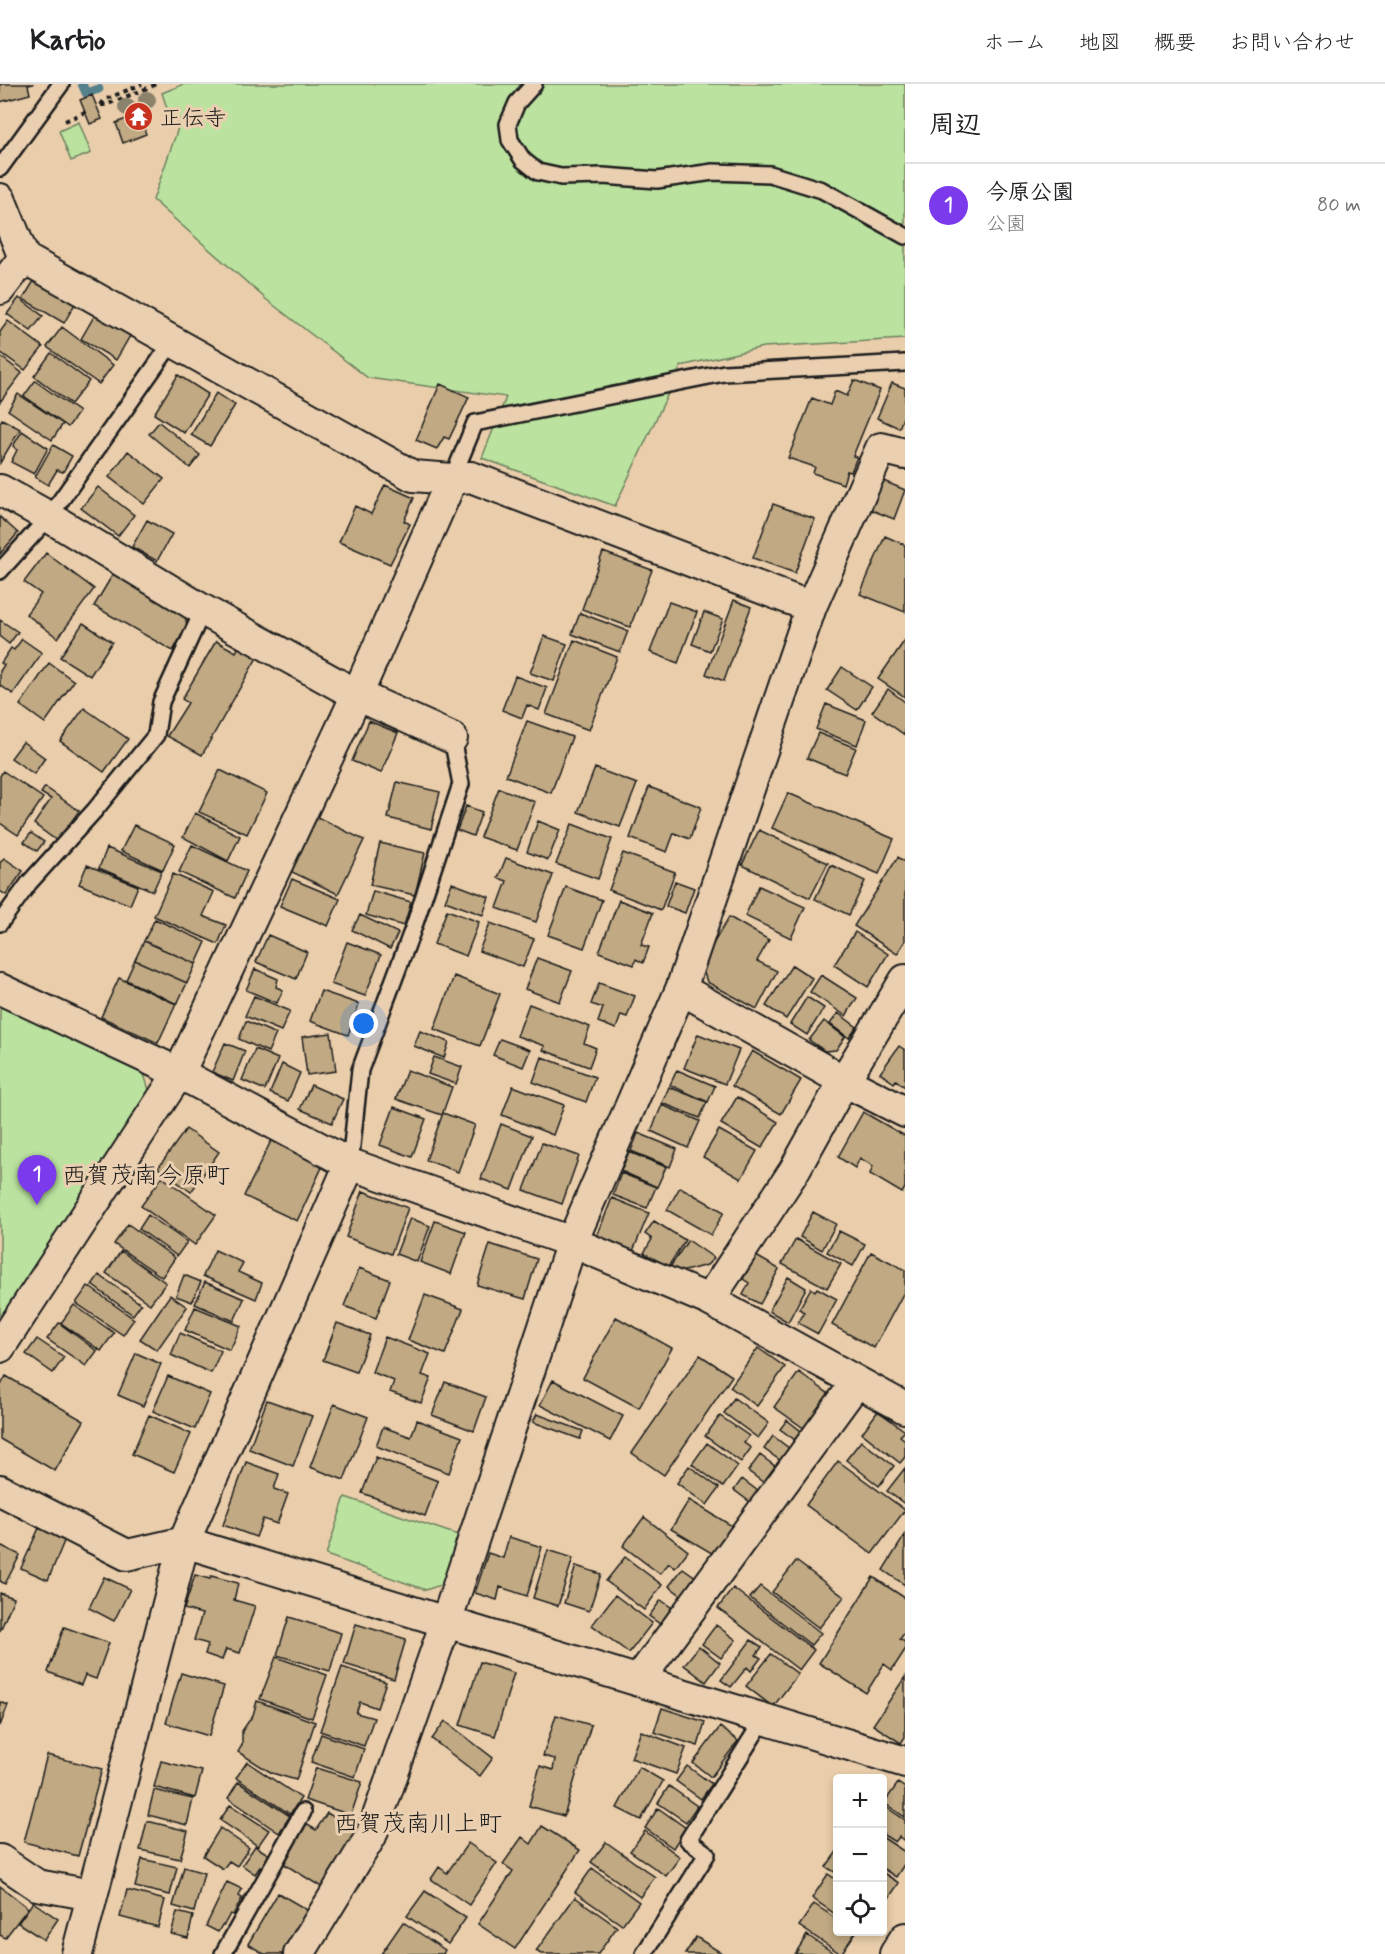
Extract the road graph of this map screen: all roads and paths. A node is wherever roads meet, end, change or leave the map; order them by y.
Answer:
1 (61, 84) edge
2 (142, 84) edge
3 (150, 84) edge
4 (156, 84) edge
5 (534, 84) edge
6 (99, 106) junction
7 (0, 168) edge
8 (0, 200) edge
9 (905, 236) edge
10 (24, 258) junction
11 (0, 289) edge
12 (173, 341) junction
13 (905, 363) edge
14 (905, 454) edge
15 (452, 479) junction
16 (0, 490) edge
17 (49, 517) junction
18 (0, 571) edge
19 (811, 607) junction
20 (203, 610) junction
21 (357, 695) junction
22 (452, 738) joint
23 (0, 923) edge
24 (905, 980) edge
25 (0, 989) edge
26 (681, 989) junction
27 (179, 1072) junction
28 (844, 1081) junction
29 (905, 1112) edge
30 (350, 1164) junction
31 (572, 1242) junction
32 (709, 1300) junction
33 (0, 1347) edge
34 (856, 1383) junction
35 (905, 1408) edge
36 (0, 1490) edge
37 (184, 1542) junction
38 (446, 1622) junction
39 (638, 1681) junction
40 (763, 1719) junction
41 (905, 1762) edge
42 (303, 1812) dead end
43 (0, 1860) edge
44 (92, 1895) junction
45 (905, 1938) edge
46 (77, 1954) edge
47 (223, 1954) edge
48 (298, 1954) edge
49 (644, 1954) edge
50 (895, 1954) edge

1 - 7 lane
2 - 6 path
3 - 6 path
4 - 6 path
5 - 9 lane
8 - 10 street
10 - 11 street
10 - 12 street
12 - 15 street
12 - 17 lane
13 - 15 lane
14 - 19 street
15 - 19 street
15 - 21 street
16 - 17 street
17 - 18 lane
17 - 20 street
19 - 26 street
20 - 21 street
20 - 23 lane
21 - 22 street
21 - 27 street
22 - 30 lane
24 - 28 street
25 - 27 street
26 - 28 street
26 - 31 street
27 - 30 street
27 - 33 street
28 - 29 street
28 - 32 street
30 - 31 street
30 - 37 street
31 - 32 street
31 - 38 street
32 - 34 street
34 - 35 street
34 - 39 street
36 - 37 street
37 - 38 street
37 - 44 street
38 - 39 street
38 - 48 street
39 - 40 street
40 - 41 street
40 - 49 lane
42 - 47 lane
43 - 44 street
44 - 46 street
45 - 50 street

